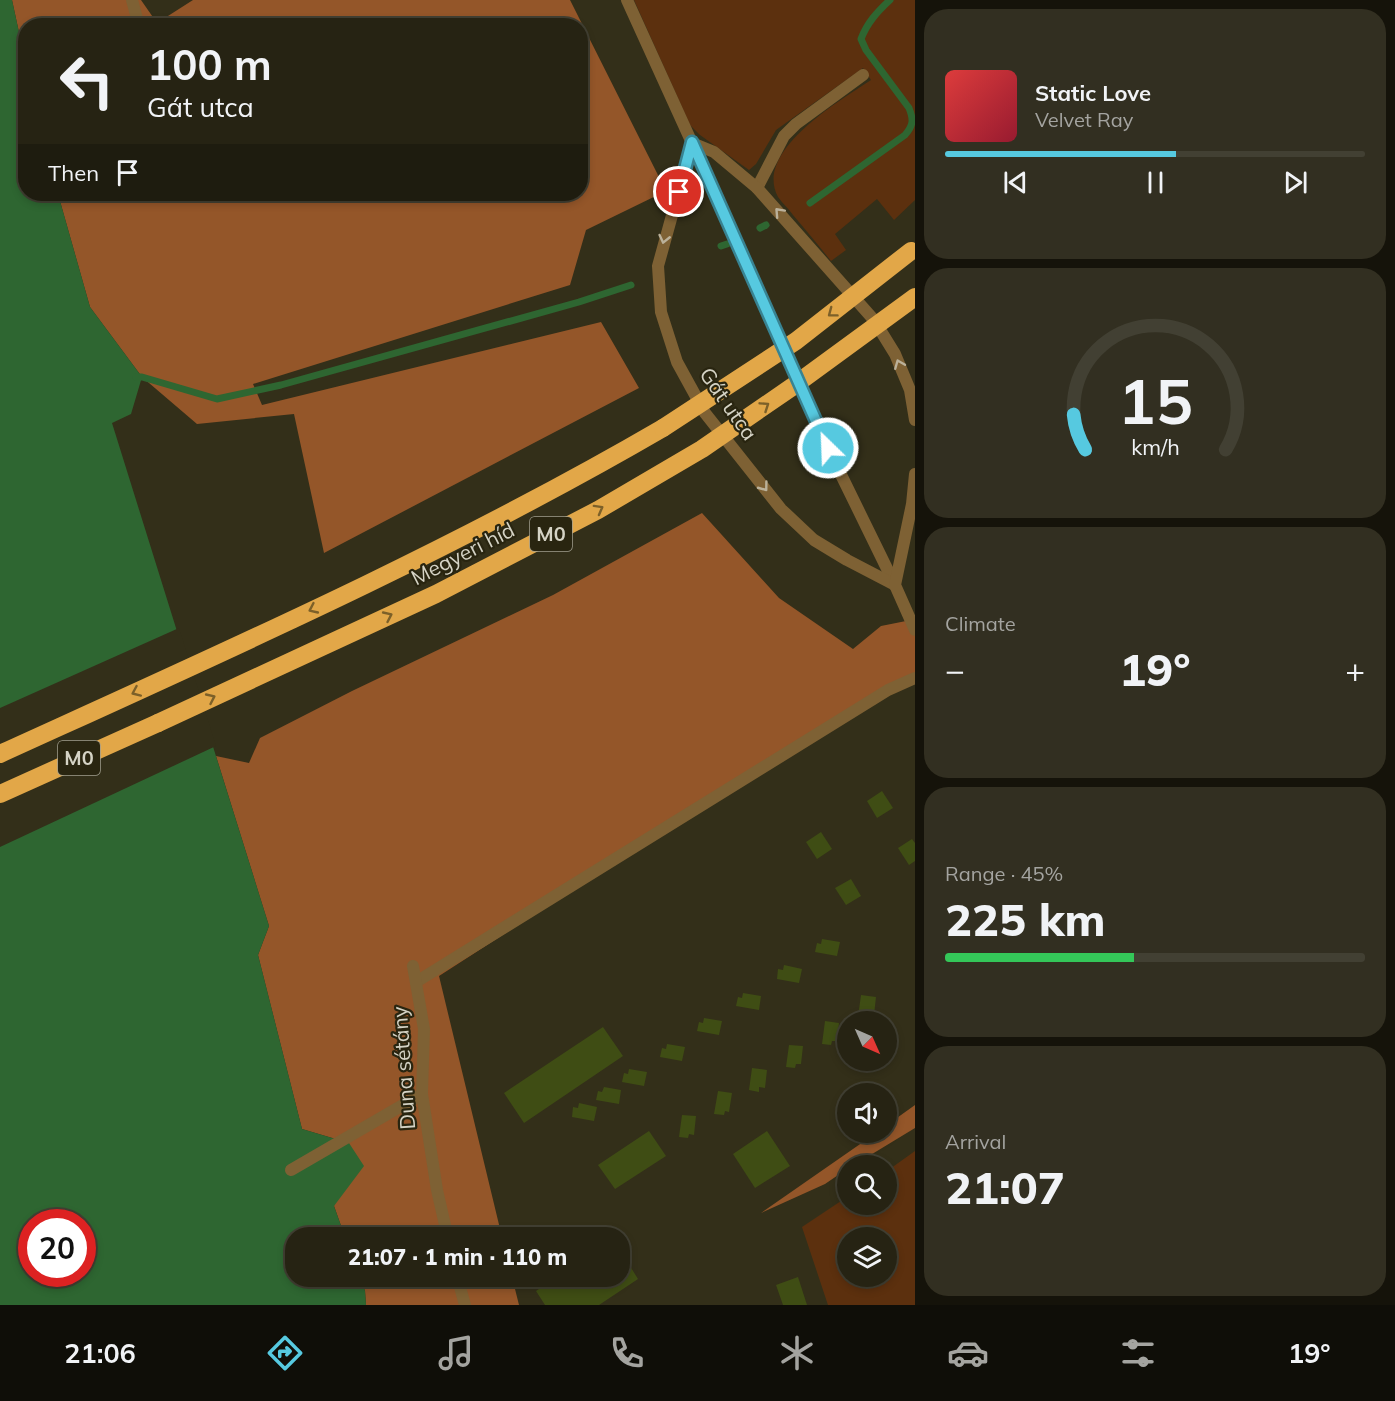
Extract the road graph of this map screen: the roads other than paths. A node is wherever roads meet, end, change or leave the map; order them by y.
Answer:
1 (132, 0) edge
2 (627, 0) edge
3 (137, 18) edge
4 (863, 75) dead end
5 (692, 142) junction
6 (757, 188) junction
7 (913, 249) edge
8 (915, 297) edge
9 (915, 420) edge
10 (915, 474) edge
11 (895, 585) junction
12 (915, 630) edge
13 (915, 678) edge
14 (0, 754) edge
15 (0, 794) edge
16 (413, 966) dead end
17 (416, 982) junction
18 (422, 1094) junction
19 (291, 1170) dead end
20 (445, 1227) edge
21 (460, 1287) edge
22 (465, 1305) edge

1 - 3 street
2 - 5 street
4 - 6 street
5 - 6 street
5 - 11 street
5 -> 11 street, Gát utca
9 -> 6 street
7 -> 14 highway, Megyeri híd / M0, bridge
15 -> 8 highway, Megyeri híd / M0, bridge
10 - 11 street
11 - 12 street
13 - 17 street
16 - 17 street, Duna sétány
17 - 18 street, Duna sétány
18 - 19 street
18 - 20 street, Duna sétány
21 - 22 street

